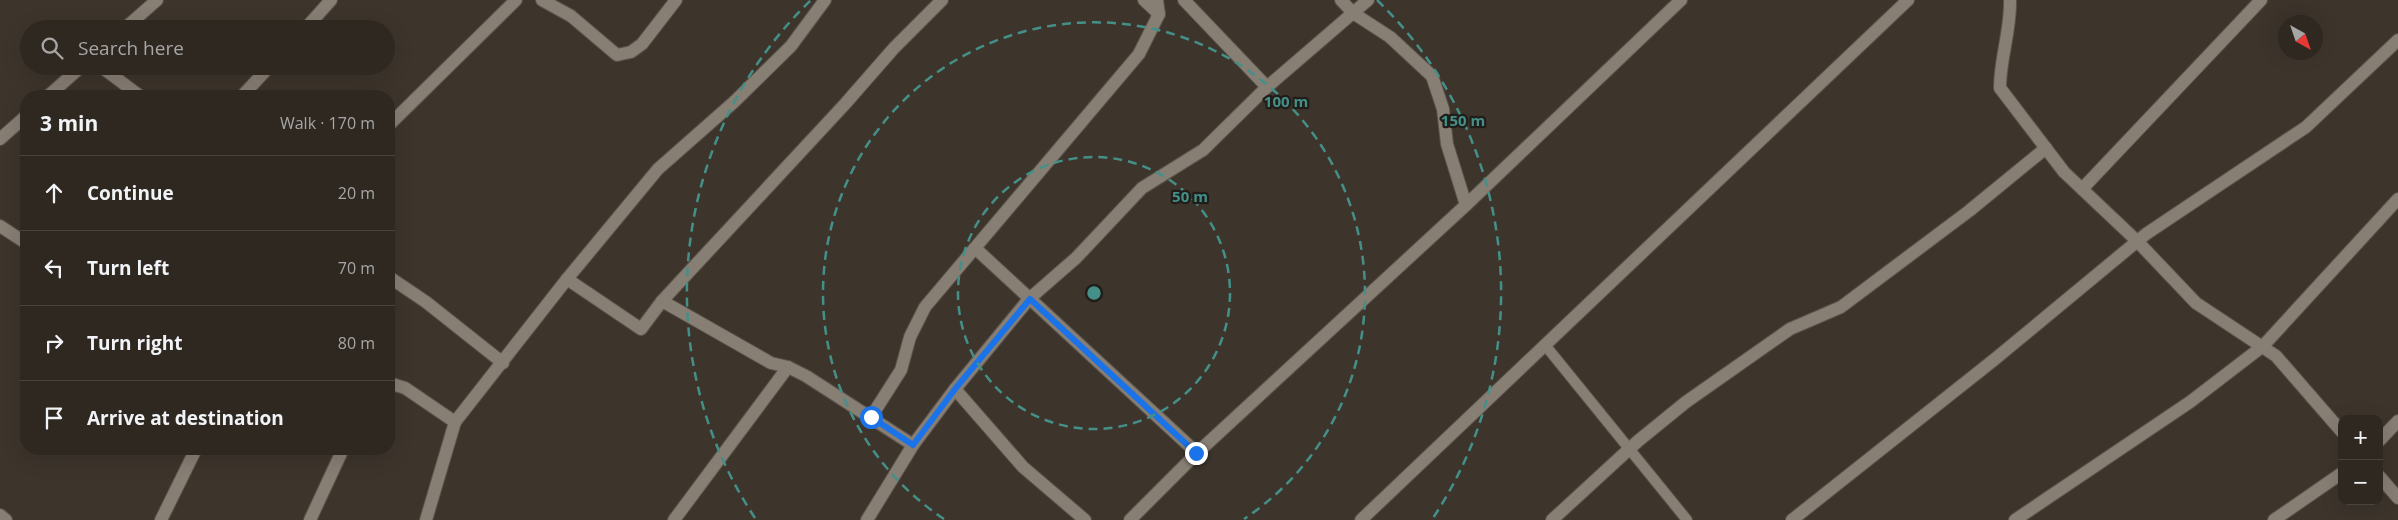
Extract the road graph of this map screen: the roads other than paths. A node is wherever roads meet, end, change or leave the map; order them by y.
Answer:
1 (157, 0) edge
2 (331, 0) edge
3 (516, 0) edge
4 (542, 0) edge
5 (676, 0) edge
6 (825, 0) edge
7 (942, 0) edge
8 (1144, 0) edge
9 (1157, 0) edge
10 (1184, 0) edge
11 (1341, 0) edge
12 (1368, 0) edge
13 (1681, 0) edge
14 (1908, 0) edge
15 (2010, 0) edge
16 (2261, 0) edge
17 (1353, 13) junction
18 (1159, 14) junction
19 (134, 20) edge
20 (313, 20) edge
21 (2398, 40) edge
22 (72, 75) edge
23 (112, 75) edge
24 (262, 75) edge
25 (1267, 87) junction
26 (55, 90) edge
27 (132, 90) edge
28 (248, 90) edge
29 (395, 119) edge
30 (20, 121) edge
31 (0, 139) edge
32 (2046, 148) junction
33 (2082, 189) junction
34 (2398, 200) edge
35 (1466, 205) junction
36 (0, 226) edge
37 (20, 239) edge
38 (2138, 241) junction
39 (975, 248) junction
40 (567, 279) junction
41 (395, 281) edge
42 (1030, 299) junction
43 (662, 301) junction
44 (1545, 345) junction
45 (2263, 346) junction
46 (503, 363) junction
47 (788, 367) junction
48 (395, 384) edge
49 (955, 389) junction
50 (871, 417) junction
51 (2398, 421) edge
52 (456, 422) junction
53 (2338, 427) edge
54 (2383, 437) edge
55 (913, 445) junction
56 (1630, 448) junction
57 (1196, 453) junction
58 (193, 455) edge
59 (340, 455) edge
60 (2338, 476) edge
61 (2383, 481) edge
62 (2398, 498) edge
63 (0, 515) edge
64 (6, 520) edge
65 (161, 520) edge
66 (310, 520) edge
67 (426, 520) edge
68 (674, 520) edge
69 (867, 520) edge
70 (1085, 520) edge
71 (1130, 520) edge
72 (1361, 520) edge
73 (1552, 520) edge
74 (1687, 520) edge
75 (1792, 520) edge
76 (2015, 520) edge
77 (2274, 520) edge

1 - 19 street
2 - 20 street
3 - 29 street
4 - 5 street
6 - 40 street
7 - 43 street
8 - 18 street
9 - 18 street
10 - 25 street
11 - 17 street
12 - 17 street
13 - 35 street
14 - 44 street
15 - 32 street
16 - 33 street
17 - 25 street
17 - 35 street
18 - 39 street
21 - 38 street
22 - 26 street
23 - 27 street
24 - 28 street
25 - 42 street
30 - 31 street
32 - 33 street
32 - 56 street
33 - 38 street
34 - 45 street
35 - 57 street
36 - 37 street
38 - 45 street
38 - 75 street
39 - 42 street
39 - 50 street
40 - 43 street
40 - 46 street
41 - 46 street
42 - 49 street
42 - 57 street
43 - 47 street
44 - 56 lane
44 - 72 street
45 - 53 street
45 - 76 street
46 - 52 street
47 - 50 street
47 - 68 street
48 - 52 street
49 - 55 street
49 - 70 street
50 - 55 street
51 - 54 street
52 - 67 street
55 - 69 street
56 - 73 street
56 - 74 lane
57 - 71 street
58 - 65 street
59 - 66 street
60 - 77 street
61 - 62 street
63 - 64 street

